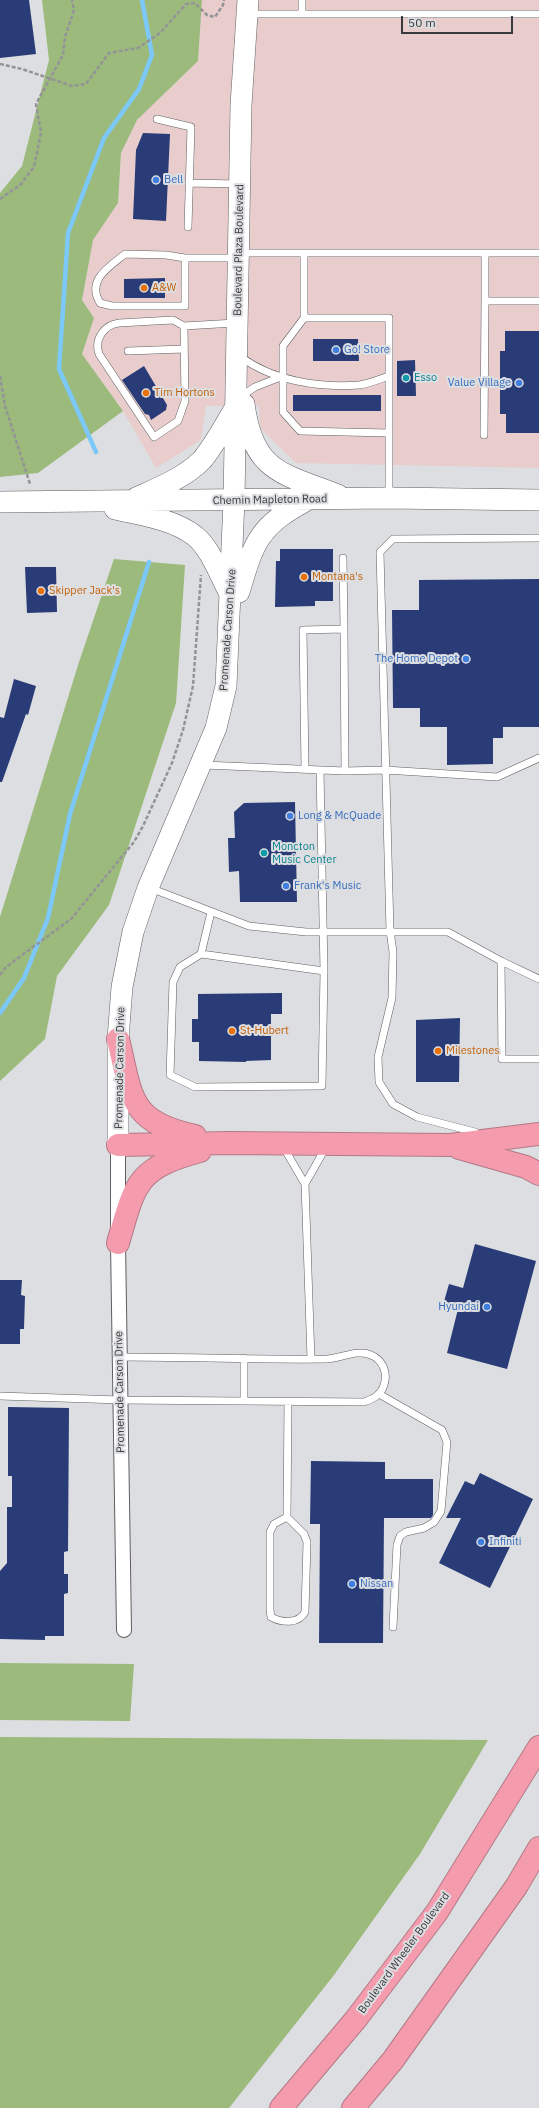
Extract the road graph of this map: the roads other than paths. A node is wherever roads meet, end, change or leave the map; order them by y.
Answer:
1 (302, 0) edge
2 (248, 7) edge
3 (302, 14) junction
4 (539, 14) edge
5 (157, 119) dead end
6 (189, 183) junction
7 (240, 184) junction
8 (188, 227) dead end
9 (304, 253) junction
10 (485, 253) junction
11 (539, 253) edge
12 (239, 255) junction
13 (185, 258) junction
14 (485, 301) junction
15 (539, 301) edge
16 (304, 318) junction
17 (237, 323) junction
18 (184, 326) junction
19 (184, 348) junction
20 (128, 351) dead end
21 (237, 354) junction
22 (283, 376) junction
23 (389, 376) junction
24 (240, 400) junction
25 (389, 433) junction
26 (484, 434) dead end
27 (348, 498) junction
28 (389, 498) junction
29 (308, 499) junction
30 (234, 500) junction
31 (539, 500) edge
32 (129, 501) junction
33 (0, 502) edge
34 (86, 502) junction
35 (539, 538) edge
36 (343, 558) dead end
37 (231, 597) junction
38 (229, 623) junction
39 (344, 629) junction
40 (539, 758) edge
41 (201, 765) junction
42 (305, 769) junction
43 (320, 770) junction
44 (385, 770) junction
45 (345, 771) junction
46 (148, 888) junction
47 (211, 912) junction
48 (390, 931) junction
49 (323, 932) junction
50 (201, 954) junction
51 (501, 961) junction
52 (324, 971) junction
53 (539, 979) edge
54 (118, 1039) junction
55 (539, 1060) edge
56 (530, 1135) edge
57 (230, 1143) junction
58 (282, 1144) junction
59 (118, 1145) junction
60 (327, 1145) junction
61 (450, 1146) junction
62 (539, 1174) edge
63 (305, 1184) junction
64 (118, 1243) junction
65 (120, 1356) junction
66 (244, 1358) junction
67 (311, 1359) junction
68 (379, 1394) junction
69 (0, 1396) edge
70 (120, 1400) junction
71 (244, 1401) junction
72 (288, 1402) junction
73 (287, 1517) junction
74 (393, 1627) dead end
75 (124, 1630) dead end
76 (539, 1732) edge
77 (539, 1747) edge
78 (502, 1804) junction
79 (539, 1848) edge
80 (281, 2108) edge
81 (353, 2108) edge

1 - 3 lane
2 - 3 lane
2 - 7 main road, Boulevard Plaza Boulevard
3 - 4 lane
5 - 6 lane
6 - 7 lane
6 - 8 lane
7 - 12 main road, Boulevard Plaza Boulevard
9 - 10 lane
9 - 12 lane
9 - 16 lane
10 - 11 lane
10 - 14 lane
12 - 13 lane
12 - 17 main road, Boulevard Plaza Boulevard
13 - 13 lane
14 - 15 lane
14 - 26 lane
16 - 22 lane
16 - 23 lane
17 - 18 lane
17 - 21 main road, Boulevard Plaza Boulevard
18 - 19 lane
18 - 19 lane
19 - 20 lane
21 - 22 lane
21 - 24 main road, Boulevard Plaza Boulevard
22 - 23 lane
22 - 24 lane
22 - 25 lane
23 - 25 lane
24 - 27 main road
24 - 30 main road
24 - 32 main road
25 - 28 lane
27 - 28 main road, Chemin Mapleton Road
27 - 29 main road, Chemin Mapleton Road
28 - 31 main road, Chemin Mapleton Road
29 - 30 main road, Chemin Mapleton Road
29 - 38 main road
30 - 32 main road, Chemin Mapleton Road
30 - 37 main road, Promenade Carson Drive
32 - 34 main road, Chemin Mapleton Road
33 - 34 main road, Chemin Mapleton Road
34 - 37 main road
35 - 44 lane
36 - 39 lane
37 - 38 main road, Promenade Carson Drive
38 - 41 main road, Promenade Carson Drive
39 - 42 lane
39 - 45 lane
40 - 44 lane
41 - 42 lane
41 - 46 main road, Promenade Carson Drive
42 - 43 lane
43 - 45 lane
43 - 49 lane
44 - 45 lane
44 - 48 lane
46 - 47 lane
46 - 54 main road, Promenade Carson Drive
47 - 49 lane
47 - 50 lane
48 - 49 lane
48 - 51 lane
48 - 56 lane
49 - 52 lane
50 - 52 lane
50 - 52 lane
51 - 53 lane
51 - 55 lane
54 - 57 highway
54 - 59 main road, Promenade Carson Drive
56 - 61 highway
57 - 58 highway
57 - 59 highway
57 - 64 highway
58 - 60 highway
58 - 63 lane
59 - 64 street, Promenade Carson Drive
60 - 61 highway
60 - 63 lane
61 - 62 highway
63 - 67 lane
64 - 65 street, Promenade Carson Drive
65 - 66 lane
65 - 70 street, Promenade Carson Drive
66 - 67 lane
66 - 71 lane
67 - 68 lane
68 - 72 lane
68 - 74 lane
69 - 70 lane
70 - 71 lane
70 - 75 street, Promenade Carson Drive
71 - 72 lane
72 - 73 lane
73 - 73 lane
76 - 78 highway
77 - 78 highway, Boulevard Wheeler Boulevard
78 - 80 highway, Boulevard Wheeler Boulevard
79 - 81 highway

